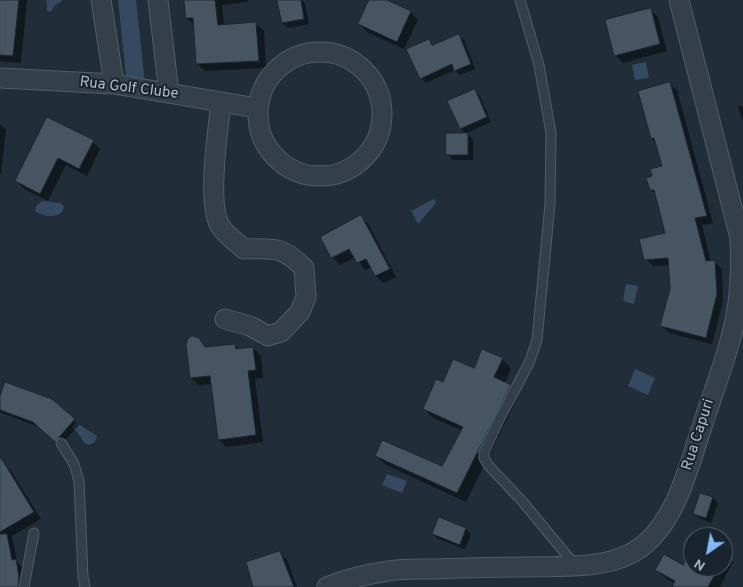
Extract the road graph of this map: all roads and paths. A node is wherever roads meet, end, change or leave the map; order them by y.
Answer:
1 (101, 0) edge
2 (158, 0) edge
3 (520, 0) edge
4 (679, 0) edge
5 (0, 78) edge
6 (114, 84) junction
7 (169, 93) junction
8 (221, 103) junction
9 (257, 108) junction
10 (225, 319) dead end
11 (61, 443) dead end
12 (34, 533) dead end
13 (576, 567) junction
14 (24, 587) edge
15 (85, 587) edge
16 (327, 587) edge

1 - 6 street
2 - 7 street
3 - 13 lane
4 - 13 street, Rua Capuri
5 - 6 street, Rua Golf Clube
6 - 7 street, Rua Golf Clube
7 - 8 street, Rua Golf Clube
8 - 9 street, Rua Golf Clube
8 - 10 street
9 - 9 street
11 - 15 lane
12 - 14 lane
13 - 16 street, Rua Capuri

